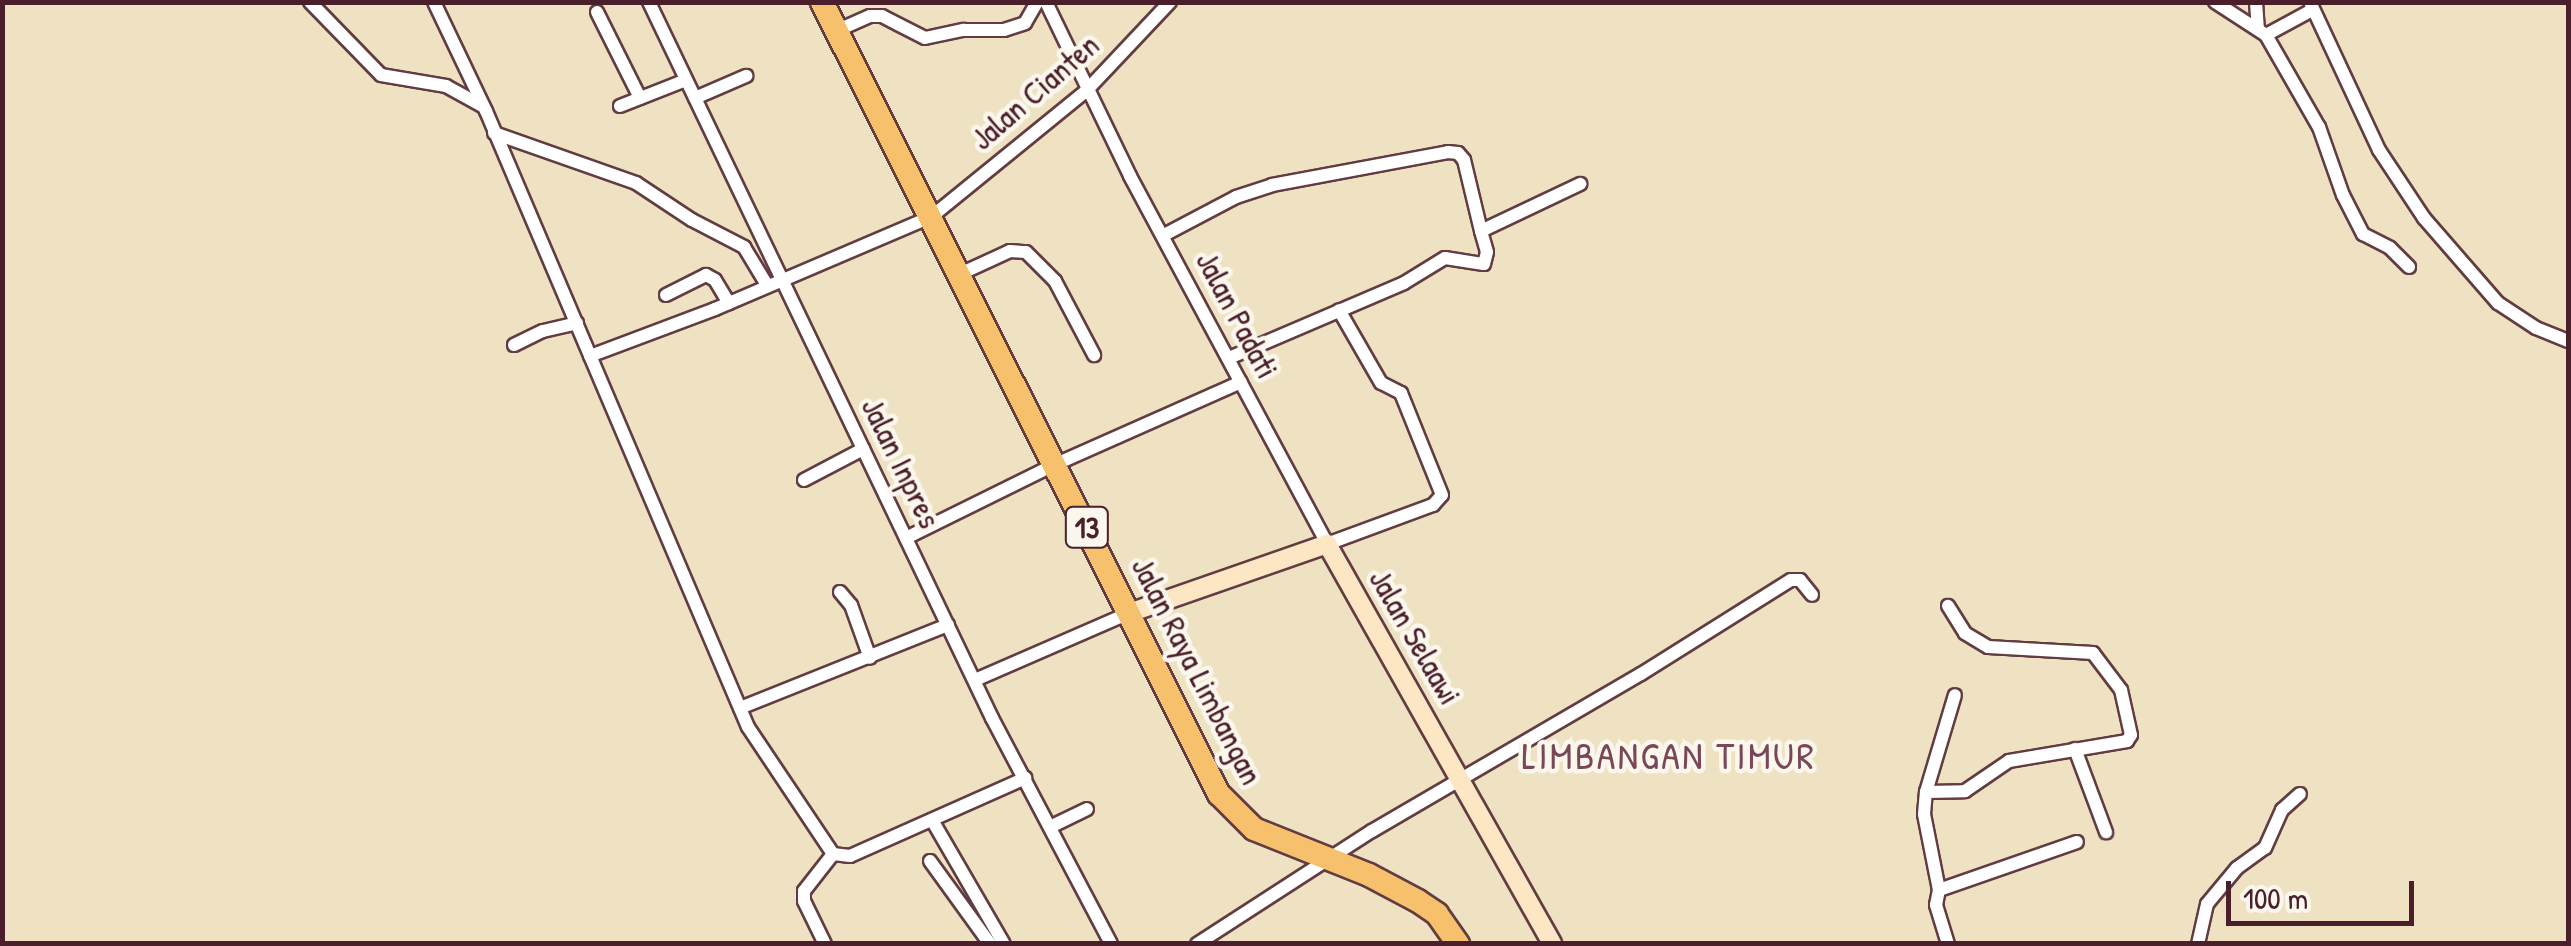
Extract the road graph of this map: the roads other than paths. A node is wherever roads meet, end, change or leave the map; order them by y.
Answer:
1 (310, 2) edge
2 (434, 2) edge
3 (649, 2) edge
4 (822, 2) edge
5 (1038, 2) edge
6 (1046, 2) edge
7 (2215, 2) edge
8 (2256, 2) edge
9 (1162, 5) edge
10 (2311, 6) edge
11 (596, 12) dead end
12 (836, 30) junction
13 (2262, 32) junction
14 (746, 76) dead end
15 (686, 80) junction
16 (1087, 90) junction
17 (640, 98) junction
18 (695, 98) junction
19 (620, 106) dead end
20 (485, 109) junction
21 (492, 130) junction
22 (1580, 184) dead end
23 (931, 217) junction
24 (1481, 231) junction
25 (1164, 235) junction
26 (2409, 267) dead end
27 (960, 274) junction
28 (781, 278) junction
29 (768, 285) junction
30 (666, 296) dead end
31 (729, 302) junction
32 (1339, 310) junction
33 (576, 324) junction
34 (2568, 341) edge
35 (514, 345) dead end
36 (590, 356) junction
37 (1094, 356) dead end
38 (1229, 358) junction
39 (1241, 382) junction
40 (863, 449) junction
41 (1056, 464) junction
42 (804, 480) dead end
43 (906, 538) junction
44 (1327, 544) junction
45 (840, 592) dead end
46 (1812, 595) dead end
47 (1948, 606) dead end
48 (1128, 613) junction
49 (948, 624) junction
50 (870, 658) junction
51 (975, 680) junction
52 (1956, 694) dead end
53 (740, 708) junction
54 (2075, 749) junction
55 (1025, 778) junction
56 (1461, 780) junction
57 (1926, 792) junction
58 (2300, 794) dead end
59 (1087, 809) dead end
60 (932, 820) junction
61 (1050, 827) junction
62 (2106, 832) dead end
63 (2077, 842) dead end
64 (833, 854) junction
65 (1325, 860) junction
66 (930, 861) dead end
67 (1939, 890) junction
68 (825, 944) edge
69 (990, 944) edge
70 (1004, 944) edge
71 (1111, 944) edge
72 (1197, 944) edge
73 (1458, 944) edge
74 (1552, 944) edge
75 (1948, 944) edge
76 (2198, 944) edge

1 - 20 street
2 - 20 street
3 - 15 street, Jalan Inpres
4 - 12 highway, Jalan Raya Limbangan / 13
5 - 12 street
6 - 16 street, Jalan Padati
7 - 13 street
8 - 13 street
9 - 16 street, Jalan Cianten
10 - 13 street
10 - 34 street
11 - 17 street
12 - 23 highway, Jalan Raya Limbangan / 13
13 - 26 street
14 - 18 street
15 - 17 street
15 - 18 street, Jalan Inpres
16 - 23 street, Jalan Cianten
16 - 25 street, Jalan Padati
17 - 19 street
18 - 28 street, Jalan Inpres
20 - 21 street
21 - 29 street
21 - 33 street
22 - 24 street
23 - 27 highway, Jalan Raya Limbangan / 13
23 - 28 street, Jalan Cianten
24 - 25 street
24 - 32 street
25 - 38 street, Jalan Padati
27 - 37 street
27 - 41 highway, Jalan Raya Limbangan / 13
28 - 29 street, Jalan Cianten
28 - 40 street, Jalan Inpres
29 - 31 street, Jalan Cianten
30 - 31 street
31 - 36 street, Jalan Cianten
32 - 38 street
32 - 44 street
33 - 35 street
33 - 36 street
36 - 53 street
38 - 39 street, Jalan Padati
39 - 41 street
39 - 44 street, Jalan Padati
40 - 42 street
40 - 43 street, Jalan Inpres
41 - 43 street
41 - 48 highway, Jalan Raya Limbangan / 13
43 - 49 street, Jalan Inpres
44 - 48 street
44 - 56 street, Jalan Selaawi
45 - 50 street
46 - 56 street
47 - 54 street
48 - 51 street
48 - 65 highway, Jalan Raya Limbangan / 13
49 - 50 street
49 - 51 street, Jalan Inpres
50 - 53 street
51 - 55 street, Jalan Inpres
52 - 57 street
53 - 64 street
54 - 57 street
54 - 62 street
55 - 60 street
55 - 61 street, Jalan Inpres
56 - 65 street
56 - 74 street, Jalan Selaawi
57 - 67 street
58 - 76 street
59 - 61 street
60 - 64 street
60 - 70 street
61 - 71 street, Jalan Inpres
63 - 67 street
64 - 68 street
65 - 72 street
65 - 73 highway, Jalan Raya Limbangan / 13
66 - 69 street
67 - 75 street

